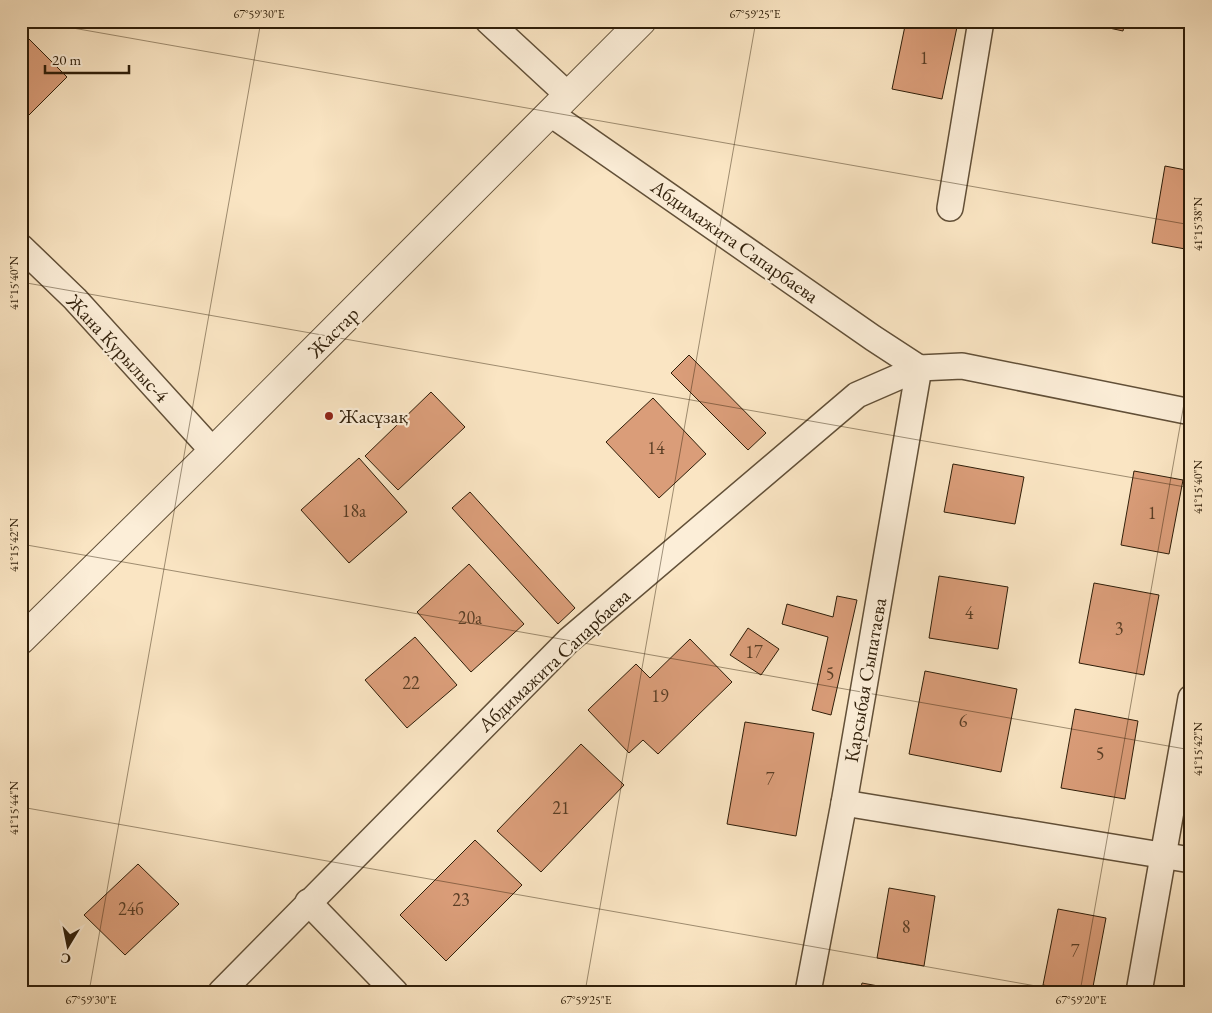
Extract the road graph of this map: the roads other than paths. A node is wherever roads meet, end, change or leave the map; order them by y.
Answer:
1 (488, 21) edge
2 (642, 21) edge
3 (982, 21) edge
4 (559, 105) junction
5 (950, 208) dead end
6 (21, 247) edge
7 (919, 368) junction
8 (1191, 412) edge
9 (213, 451) junction
10 (21, 640) edge
11 (1191, 698) edge
12 (844, 803) junction
13 (1162, 855) junction
14 (1191, 860) edge
15 (308, 902) junction
16 (220, 992) edge
17 (395, 992) edge
18 (808, 992) edge
19 (1139, 992) edge

1 - 4 street, Абдимажита Сапарбаева
2 - 4 street, Жастар
3 - 5 street
4 - 7 street, Абдимажита Сапарбаева
4 - 9 street, Жастар
6 - 9 street, Жана Курылыс-4
7 - 8 street, Абдимажита Сапарбаева
7 - 12 street, Карсыбая Сыпатаева
7 - 15 street, Абдимажита Сапарбаева
9 - 10 street, Жастар
11 - 13 street
12 - 13 street
12 - 18 street, Карсыбая Сыпатаева
13 - 14 street
13 - 19 street
15 - 16 street, Абдимажита Сапарбаева
15 - 17 street

